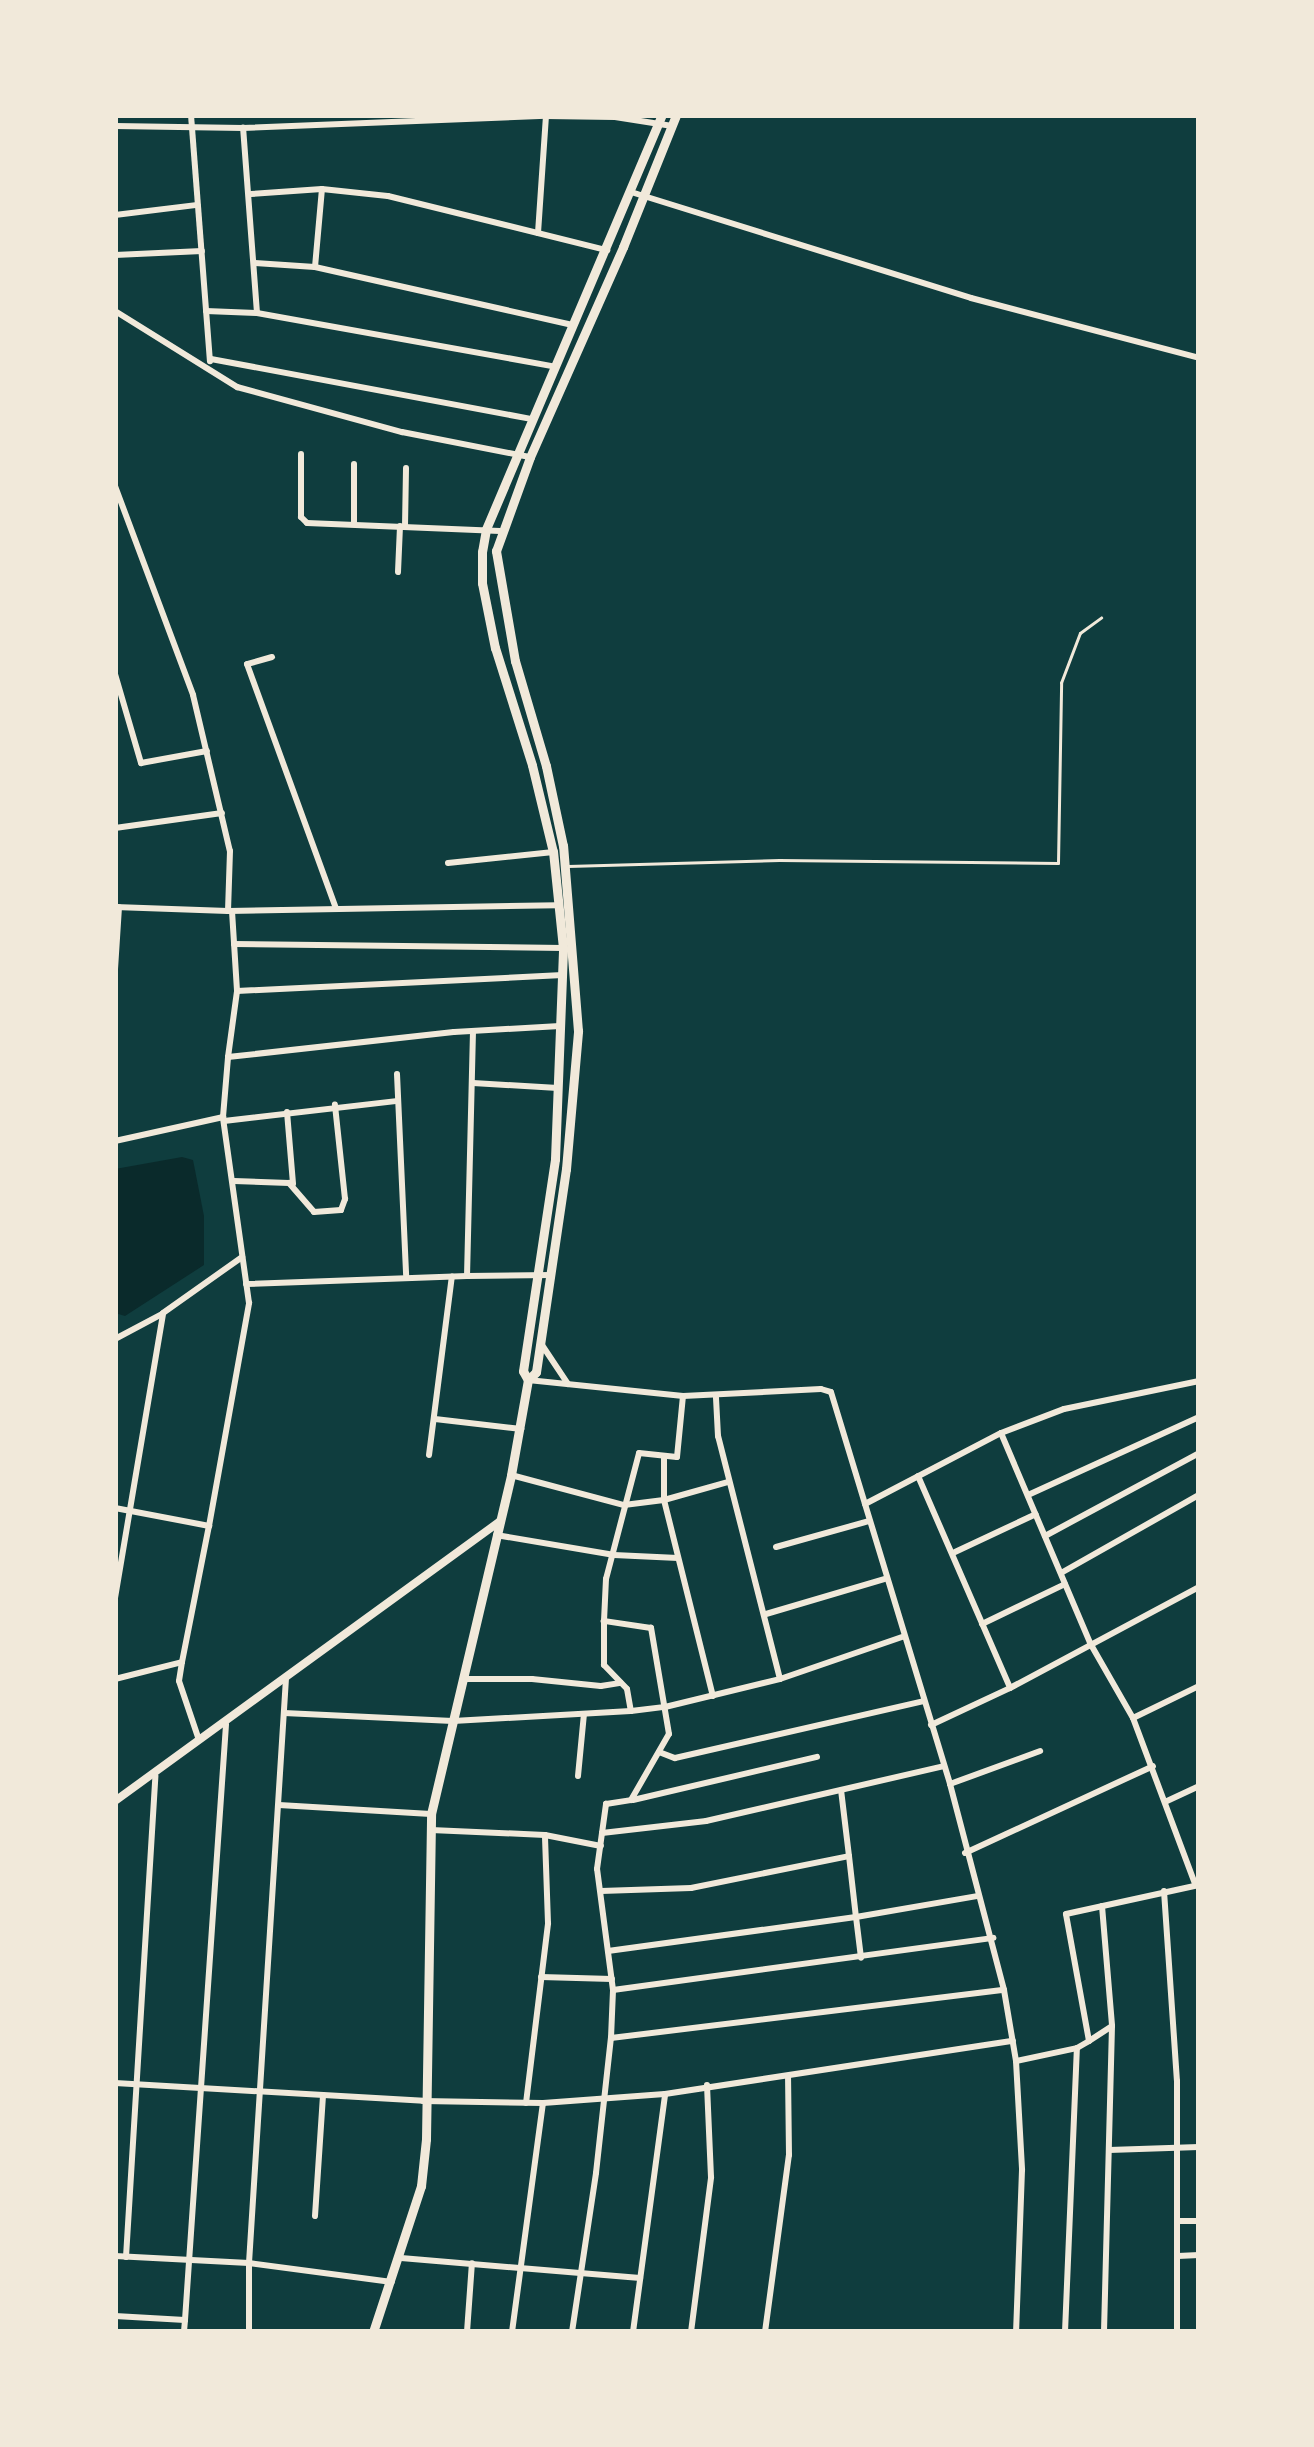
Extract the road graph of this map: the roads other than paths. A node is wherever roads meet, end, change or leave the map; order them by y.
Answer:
1 (191, 115) edge
2 (676, 115) edge
3 (477, 116) edge
4 (546, 116) edge
5 (615, 116) edge
6 (405, 117) edge
7 (348, 118) edge
8 (661, 119) edge
9 (115, 126) edge
10 (672, 126) junction
11 (191, 128) junction
12 (243, 128) junction
13 (322, 190) junction
14 (636, 193) junction
15 (250, 194) junction
16 (197, 205) junction
17 (115, 215) edge
18 (538, 233) junction
19 (606, 250) junction
20 (202, 251) junction
21 (115, 255) edge
22 (255, 263) junction
23 (314, 267) junction
24 (206, 311) junction
25 (115, 312) edge
26 (257, 314) junction
27 (574, 326) junction
28 (1199, 358) edge
29 (209, 363) junction
30 (556, 367) junction
31 (533, 420) junction
32 (301, 454) dead end
33 (518, 454) junction
34 (530, 457) junction
35 (354, 464) dead end
36 (406, 468) dead end
37 (115, 486) edge
38 (354, 524) junction
39 (403, 526) junction
40 (486, 529) junction
41 (500, 531) junction
42 (398, 572) dead end
43 (1100, 618) dead end
44 (272, 657) dead end
45 (115, 674) edge
46 (208, 751) junction
47 (222, 813) junction
48 (115, 828) edge
49 (553, 852) junction
50 (448, 863) dead end
51 (566, 866) junction
52 (558, 905) junction
53 (117, 907) edge
54 (336, 908) junction
55 (230, 911) junction
56 (234, 944) junction
57 (563, 948) junction
58 (115, 969) edge
59 (564, 975) junction
60 (237, 991) junction
61 (563, 1026) junction
62 (473, 1032) junction
63 (228, 1057) junction
64 (397, 1074) dead end
65 (473, 1083) junction
66 (559, 1088) junction
67 (398, 1101) junction
68 (335, 1106) junction
69 (287, 1112) junction
70 (224, 1119) junction
71 (115, 1141) edge
72 (234, 1181) junction
73 (293, 1184) junction
74 (242, 1258) junction
75 (406, 1275) junction
76 (552, 1275) junction
77 (452, 1276) junction
78 (467, 1276) junction
79 (538, 1276) junction
80 (246, 1284) junction
81 (164, 1314) junction
82 (115, 1338) edge
83 (541, 1344) junction
84 (528, 1380) junction
85 (1199, 1382) edge
86 (568, 1385) junction
87 (684, 1396) junction
88 (716, 1397) junction
89 (1199, 1417) edge
90 (435, 1419) junction
91 (521, 1429) junction
92 (1001, 1433) junction
93 (1199, 1453) edge
94 (429, 1455) dead end
95 (664, 1456) junction
96 (511, 1475) junction
97 (918, 1476) junction
98 (728, 1482) junction
99 (1028, 1494) junction
100 (1199, 1495) edge
101 (664, 1500) junction
102 (864, 1504) junction
103 (624, 1505) junction
104 (115, 1508) edge
105 (130, 1511) junction
106 (1036, 1514) junction
107 (869, 1521) junction
108 (499, 1522) junction
109 (209, 1526) junction
110 (496, 1535) junction
111 (1045, 1536) junction
112 (776, 1546) dead end
113 (955, 1552) junction
114 (614, 1555) junction
115 (678, 1558) junction
116 (1060, 1572) junction
117 (885, 1579) junction
118 (1065, 1584) junction
119 (1199, 1588) edge
120 (115, 1598) edge
121 (766, 1614) junction
122 (604, 1621) junction
123 (982, 1624) junction
124 (902, 1636) junction
125 (1090, 1643) junction
126 (182, 1662) junction
127 (286, 1678) junction
128 (115, 1679) edge
129 (463, 1679) junction
130 (780, 1679) junction
131 (621, 1683) junction
132 (1199, 1686) edge
133 (1010, 1688) junction
134 (713, 1696) junction
135 (924, 1701) junction
136 (665, 1707) junction
137 (631, 1711) junction
138 (284, 1713) junction
139 (584, 1714) junction
140 (1134, 1718) junction
141 (453, 1722) junction
142 (226, 1724) junction
143 (931, 1724) junction
144 (199, 1741) junction
145 (1040, 1751) dead end
146 (658, 1752) junction
147 (816, 1757) dead end
148 (944, 1766) junction
149 (1153, 1766) junction
150 (155, 1776) junction
151 (578, 1776) dead end
152 (950, 1784) junction
153 (1199, 1786) edge
154 (840, 1790) junction
155 (631, 1800) junction
156 (115, 1801) edge
157 (1167, 1801) junction
158 (279, 1806) junction
159 (431, 1814) junction
160 (431, 1830) junction
161 (602, 1832) junction
162 (545, 1834) junction
163 (600, 1846) junction
164 (965, 1853) junction
165 (850, 1856) junction
166 (1197, 1884) edge
167 (600, 1891) junction
168 (1164, 1891) junction
169 (978, 1896) junction
170 (1102, 1906) junction
171 (856, 1916) junction
172 (993, 1938) junction
173 (608, 1952) junction
174 (861, 1958) junction
175 (542, 1977) junction
176 (612, 1979) junction
177 (613, 1990) junction
178 (1004, 1990) junction
179 (1112, 2026) junction
180 (611, 2038) junction
181 (1013, 2042) junction
182 (1088, 2042) junction
183 (1077, 2048) junction
184 (1016, 2060) junction
185 (788, 2076) junction
186 (115, 2083) edge
187 (136, 2084) junction
188 (708, 2085) junction
189 (198, 2088) junction
190 (263, 2092) junction
191 (665, 2094) junction
192 (324, 2095) junction
193 (604, 2098) junction
194 (423, 2101) junction
195 (526, 2103) junction
196 (543, 2103) junction
197 (1178, 2147) junction
198 (1199, 2147) edge
199 (1109, 2150) junction
200 (314, 2216) dead end
201 (1179, 2221) junction
202 (1199, 2221) edge
203 (1199, 2255) edge
204 (115, 2256) edge
205 (126, 2256) junction
206 (1178, 2256) junction
207 (400, 2258) junction
208 (188, 2259) junction
209 (249, 2263) junction
210 (472, 2263) junction
211 (520, 2266) junction
212 (581, 2270) junction
213 (640, 2278) junction
214 (392, 2282) junction
215 (115, 2316) edge
216 (185, 2320) junction
217 (184, 2332) edge
218 (249, 2332) edge
219 (374, 2332) edge
220 (467, 2332) edge
221 (512, 2332) edge
222 (572, 2332) edge
223 (632, 2332) edge
224 (691, 2332) edge
225 (765, 2332) edge
226 (1016, 2332) edge
227 (1065, 2332) edge
228 (1104, 2332) edge
229 (1176, 2332) edge

1 - 11 street
2 - 10 main road
3 - 4 street
3 - 6 street
4 - 5 street
4 - 18 street
5 - 8 street
6 - 7 street
7 - 12 street
8 - 10 street
8 - 14 main road
9 - 11 street
10 - 14 main road
11 - 12 street
11 - 16 street
12 - 15 street
13 - 15 street
13 - 18 street
13 - 23 street
14 - 19 main road
14 - 28 street
14 - 34 main road
15 - 22 street
16 - 17 street
16 - 20 street
18 - 19 street
19 - 27 main road
20 - 21 street
20 - 24 street
22 - 23 street
22 - 26 street
23 - 27 street
24 - 26 street
24 - 29 street
25 - 29 street
26 - 30 street
27 - 30 main road
29 - 31 street
29 - 33 street
30 - 31 main road
31 - 33 main road
32 - 38 street
33 - 34 street
33 - 40 main road
34 - 41 main road
35 - 38 street
36 - 39 street
37 - 46 street
38 - 39 street
39 - 40 street
39 - 42 street
40 - 41 street
40 - 49 main road
41 - 51 main road
43 - 51 lane
44 - 54 street
45 - 46 street
46 - 47 street
47 - 48 street
47 - 55 street
49 - 50 street
49 - 52 main road
51 - 76 main road
52 - 54 street
52 - 57 main road
53 - 55 street
53 - 58 street
54 - 55 street
55 - 56 street
56 - 57 street
56 - 60 street
57 - 59 main road
59 - 60 street
59 - 61 main road
60 - 63 street
61 - 62 street
61 - 66 main road
62 - 63 street
62 - 65 street
63 - 70 street
64 - 67 street
65 - 66 street
65 - 78 street
66 - 79 main road
67 - 68 street
67 - 75 street
68 - 69 street
68 - 73 street
69 - 70 street
69 - 73 street
70 - 71 street
70 - 72 street
72 - 73 street
72 - 74 street
74 - 80 street
74 - 81 street
75 - 77 street
75 - 80 street
76 - 79 street
76 - 83 main road
77 - 78 street
77 - 90 street
78 - 79 street
79 - 84 main road
80 - 109 street
81 - 82 street
81 - 105 street
83 - 84 main road
83 - 86 street
84 - 86 street
84 - 91 main road
85 - 92 street
86 - 87 street
87 - 88 street
87 - 95 street
88 - 98 street
88 - 102 street
89 - 99 street
90 - 91 street
90 - 94 street
91 - 96 main road
92 - 97 street
92 - 99 street
93 - 111 street
95 - 101 street
95 - 103 street
96 - 103 street
96 - 108 main road
97 - 102 street
97 - 113 street
98 - 101 street
98 - 121 street
99 - 106 street
100 - 116 street
101 - 103 street
101 - 115 street
102 - 107 street
103 - 114 street
104 - 105 street
105 - 109 street
105 - 120 street
106 - 111 street
106 - 113 street
107 - 112 street
107 - 117 street
108 - 110 main road
108 - 127 street
109 - 126 street
110 - 114 street
110 - 129 main road
111 - 116 street
113 - 123 street
114 - 115 street
114 - 122 street
115 - 134 street
116 - 118 street
117 - 121 street
117 - 124 street
118 - 123 street
118 - 125 street
119 - 125 street
121 - 130 street
122 - 131 street
122 - 136 street
123 - 133 street
124 - 130 street
124 - 135 street
125 - 133 street
125 - 140 street
126 - 128 street
126 - 144 street
127 - 138 street
127 - 142 street
129 - 131 street
129 - 141 main road
130 - 134 street
131 - 137 street
132 - 140 street
133 - 143 street
134 - 136 street
135 - 143 street
135 - 146 street
136 - 137 street
136 - 146 street
137 - 139 street
138 - 141 street
138 - 158 street
139 - 141 street
139 - 151 street
140 - 149 street
141 - 159 main road
142 - 144 street
142 - 189 street
143 - 148 street
144 - 150 street
145 - 152 street
146 - 155 street
147 - 155 street
148 - 152 street
148 - 154 street
149 - 157 street
149 - 164 street
150 - 156 street
150 - 187 street
152 - 164 street
153 - 157 street
154 - 161 street
154 - 165 street
155 - 161 street
157 - 166 street
158 - 159 street
158 - 190 street
159 - 160 main road
160 - 162 street
160 - 194 main road
161 - 163 street
162 - 163 street
162 - 175 street
163 - 167 street
164 - 169 street
165 - 167 street
165 - 171 street
166 - 168 street
167 - 173 street
168 - 170 street
168 - 197 street
169 - 171 street
169 - 172 street
170 - 179 street
170 - 182 street
171 - 173 street
171 - 174 street
172 - 174 street
172 - 178 street
173 - 176 street
174 - 177 street
175 - 176 street
175 - 195 street
176 - 177 street
177 - 180 street
178 - 180 street
178 - 181 street
179 - 182 street
179 - 199 street
180 - 193 street
181 - 184 street
181 - 185 street
182 - 183 street
183 - 184 street
183 - 227 street
184 - 226 street
185 - 188 street
185 - 225 street
186 - 187 street
187 - 189 street
187 - 205 street
188 - 191 street
188 - 224 street
189 - 190 street
189 - 208 street
190 - 192 street
190 - 209 street
191 - 193 street
191 - 213 street
192 - 194 street
192 - 200 street
193 - 196 street
193 - 212 street
194 - 195 street
194 - 207 main road
195 - 196 street
196 - 211 street
197 - 198 street
197 - 199 street
197 - 201 street
199 - 228 street
201 - 202 street
201 - 206 street
203 - 206 street
204 - 205 street
205 - 208 street
206 - 229 street
207 - 210 street
207 - 214 main road
208 - 209 street
208 - 216 street
209 - 214 street
209 - 218 street
210 - 211 street
210 - 220 street
211 - 212 street
211 - 221 street
212 - 213 street
212 - 222 street
213 - 223 street
214 - 219 main road
215 - 216 street
216 - 217 street

